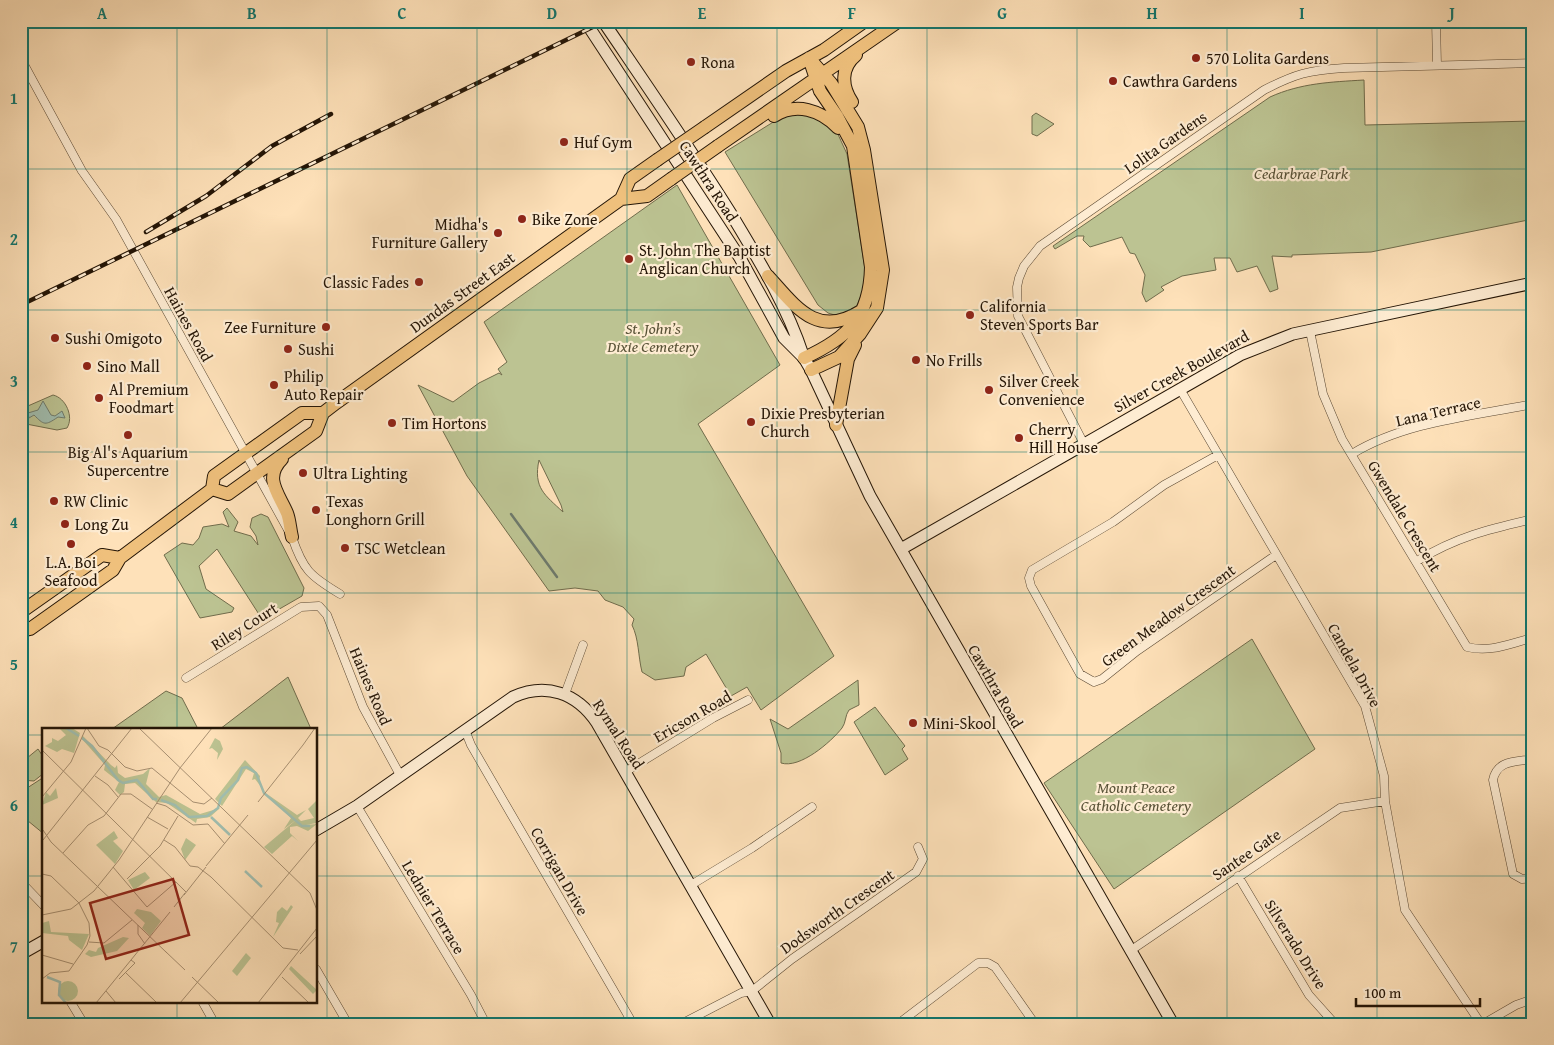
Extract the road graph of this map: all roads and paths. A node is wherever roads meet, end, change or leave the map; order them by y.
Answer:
1 (585, 21) edge
2 (603, 21) edge
3 (866, 21) edge
4 (899, 21) edge
5 (1436, 21) edge
6 (884, 31) junction
7 (809, 58) junction
8 (21, 59) edge
9 (1533, 63) edge
10 (1437, 65) junction
11 (819, 76) junction
12 (858, 127) junction
13 (737, 134) junction
14 (847, 136) junction
15 (621, 199) junction
16 (768, 276) junction
17 (1533, 283) edge
18 (863, 310) junction
19 (1310, 331) junction
20 (860, 334) junction
21 (804, 358) junction
22 (811, 370) junction
23 (1180, 389) junction
24 (1533, 404) edge
25 (323, 413) junction
26 (836, 425) junction
27 (1084, 444) junction
28 (295, 446) junction
29 (245, 453) junction
30 (1352, 454) junction
31 (1218, 456) junction
32 (257, 473) junction
33 (212, 489) junction
34 (1533, 519) edge
35 (292, 537) junction
36 (901, 549) junction
37 (1276, 555) junction
38 (120, 558) junction
39 (1417, 561) junction
40 (340, 594) dead end
41 (319, 606) joint
42 (21, 612) edge
43 (21, 631) edge
44 (1533, 638) edge
45 (583, 645) dead end
46 (186, 678) dead end
47 (565, 694) junction
48 (748, 700) dead end
49 (465, 730) junction
50 (1533, 759) edge
51 (625, 772) junction
52 (400, 776) junction
53 (1385, 801) junction
54 (357, 806) junction
55 (812, 807) dead end
56 (318, 829) edge
57 (918, 847) dead end
58 (1238, 876) junction
59 (1533, 878) edge
60 (21, 882) edge
61 (691, 885) junction
62 (42, 904) edge
63 (42, 935) edge
64 (42, 942) edge
65 (21, 946) edge
66 (1130, 951) junction
67 (21, 954) edge
68 (318, 972) edge
69 (752, 991) junction
70 (1533, 999) edge
71 (71, 1002) edge
72 (203, 1002) edge
73 (84, 1024) edge
74 (215, 1024) edge
75 (348, 1024) edge
76 (486, 1024) edge
77 (633, 1024) edge
78 (681, 1024) edge
79 (770, 1024) edge
80 (898, 1024) edge
81 (1035, 1024) edge
82 (1173, 1024) edge
83 (1334, 1024) edge
84 (1482, 1024) edge

1 - 21 main road, Cawthra Road
2 - 16 main road, Cawthra Road
3 - 7 main road, Dundas Street East
4 - 6 main road, Dundas Street East
5 - 10 street
6 - 11 main road, Dundas Street East
6 - 12 main road
7 - 11 main road
7 - 15 main road, Dundas Street East, bridge
8 - 29 street, Haines Road
9 - 10 street, Lolita Gardens
10 - 27 street, Lolita Gardens
11 - 12 main road
11 - 13 main road, Dundas Street East
11 - 14 main road
12 - 20 main road
13 - 14 main road
13 - 15 main road, Dundas Street East, bridge
14 - 18 main road
15 - 25 main road, Dundas Street East
16 - 18 main road
16 - 21 main road, Cawthra Road
17 - 19 main road, Silver Creek Boulevard
18 - 21 main road
19 - 23 main road, Silver Creek Boulevard
19 - 30 street, Gwendale Crescent
20 - 22 main road
20 - 26 main road
21 - 22 main road, Cawthra Road
22 - 26 main road, Cawthra Road
23 - 27 main road, Silver Creek Boulevard
23 - 31 street, Candela Drive
24 - 30 street, Lana Terrace
25 - 28 main road, Dundas Street East
25 - 29 main road
26 - 36 main road, Cawthra Road
27 - 36 main road, Silver Creek Boulevard
28 - 32 main road, Dundas Street East
28 - 35 main road
29 - 32 street, Haines Road
29 - 33 main road
30 - 39 street, Gwendale Crescent
31 - 37 street, Candela Drive
31 - 37 street, Green Meadow Crescent
32 - 33 main road, Dundas Street East
32 - 35 street, Haines Road
33 - 38 main road
34 - 39 street
35 - 40 street, Haines Road
36 - 66 main road, Cawthra Road
37 - 53 street, Candela Drive
38 - 42 main road
38 - 43 main road
39 - 44 street, Gwendale Crescent
41 - 46 street, Riley Court
41 - 52 street, Haines Road
45 - 47 street
47 - 49 main road, Rymal Road
47 - 51 main road, Rymal Road
48 - 51 street, Ericson Road
49 - 52 main road, Rymal Road
49 - 77 street, Corrigan Drive
50 - 59 street
51 - 61 main road, Rymal Road
52 - 54 main road, Rymal Road
53 - 58 street, Santee Gate
53 - 84 street, Candela Drive
54 - 56 main road, Rymal Road
54 - 76 street, Lednier Terrace
55 - 61 street
57 - 69 street, Dodsworth Crescent
58 - 66 street, Santee Gate
58 - 83 street, Silverado Drive
60 - 62 street
61 - 69 main road, Rymal Road
63 - 65 main road
64 - 67 main road
66 - 82 main road, Cawthra Road
68 - 75 street
69 - 78 street
69 - 79 main road, Rymal Road
70 - 84 street
71 - 73 street
72 - 74 street
80 - 81 street

